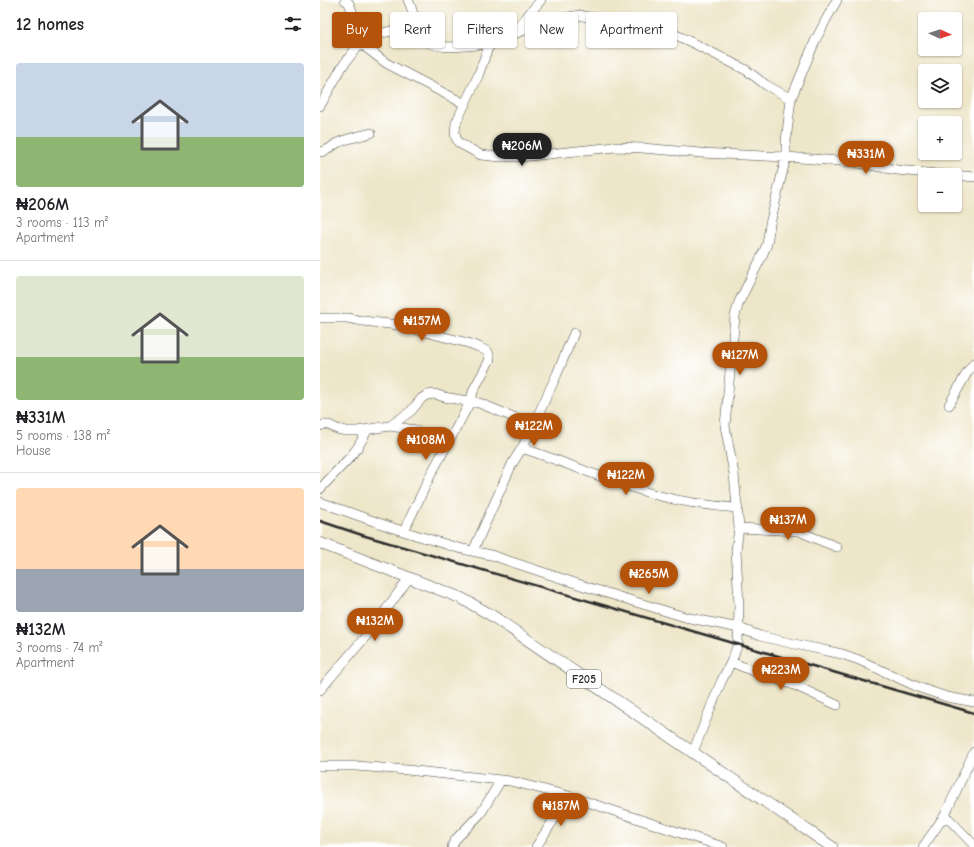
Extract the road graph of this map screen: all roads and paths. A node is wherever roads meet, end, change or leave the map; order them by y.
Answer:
1 (345, 0) edge
2 (408, 0) edge
3 (541, 0) edge
4 (837, 0) edge
5 (352, 12) edge
6 (412, 12) edge
7 (517, 28) edge
8 (517, 33) edge
9 (356, 48) edge
10 (366, 48) edge
11 (488, 48) edge
12 (791, 99) junction
13 (465, 104) junction
14 (320, 106) edge
15 (372, 133) dead end
16 (320, 152) edge
17 (786, 157) junction
18 (918, 172) edge
19 (962, 176) edge
20 (974, 176) edge
21 (320, 318) edge
22 (574, 334) dead end
23 (974, 363) edge
24 (470, 402) junction
25 (949, 405) dead end
26 (534, 423) junction
27 (320, 426) edge
28 (390, 426) junction
29 (368, 429) junction
30 (415, 430) dead end
31 (522, 448) junction
32 (320, 489) edge
33 (320, 502) edge
34 (738, 508) junction
35 (740, 528) junction
36 (404, 531) junction
37 (320, 543) edge
38 (837, 546) dead end
39 (473, 551) junction
40 (409, 578) junction
41 (739, 628) junction
42 (731, 662) junction
43 (320, 690) edge
44 (974, 702) edge
45 (837, 705) dead end
46 (693, 752) junction
47 (974, 752) edge
48 (320, 766) edge
49 (501, 780) junction
50 (568, 796) junction
51 (945, 815) junction
52 (974, 845) edge
53 (452, 847) edge
54 (536, 847) edge
55 (723, 847) edge
56 (832, 847) edge
57 (924, 847) edge

1 - 5 street
2 - 6 street
3 - 7 street
4 - 12 street
8 - 12 street
9 - 14 street
10 - 13 street
11 - 13 street
12 - 17 street
13 - 17 street
15 - 16 street
17 - 18 street
17 - 34 street
19 - 20 street
21 - 24 street
22 - 26 street
23 - 25 street
24 - 26 street
24 - 28 street
24 - 36 street
26 - 31 street
27 - 29 street
28 - 29 street
28 - 30 street
29 - 32 street
31 - 34 street
31 - 39 street
33 - 36 street
34 - 35 street
35 - 38 street
35 - 41 street
36 - 39 street
37 - 40 main road, F205
39 - 41 street
40 - 43 street
40 - 46 main road, F205
41 - 42 street
41 - 44 street
42 - 45 street
42 - 46 street
46 - 56 main road, F205
47 - 51 street
48 - 49 street
49 - 50 street
49 - 53 street
50 - 54 street
50 - 55 street
51 - 52 street
51 - 57 street

